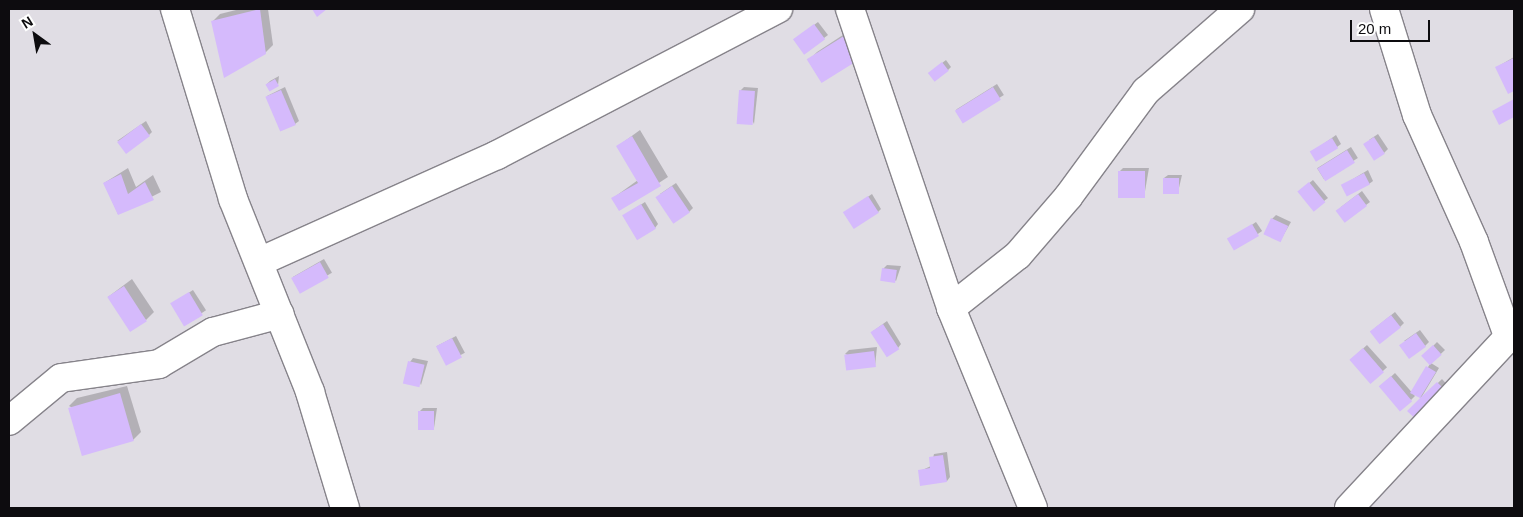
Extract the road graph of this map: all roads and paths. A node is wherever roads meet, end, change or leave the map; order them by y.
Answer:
1 (175, 9) edge
2 (778, 9) edge
3 (850, 9) edge
4 (1240, 9) edge
5 (1384, 9) edge
6 (259, 262) junction
7 (951, 308) junction
8 (280, 314) junction
9 (1512, 335) edge
10 (9, 421) edge
11 (345, 508) edge
12 (1033, 508) edge
13 (1349, 508) edge

1 - 6 street
2 - 6 street
3 - 7 street
4 - 7 street
5 - 9 street
6 - 8 street
7 - 12 street
8 - 10 street
8 - 11 street
9 - 13 street

